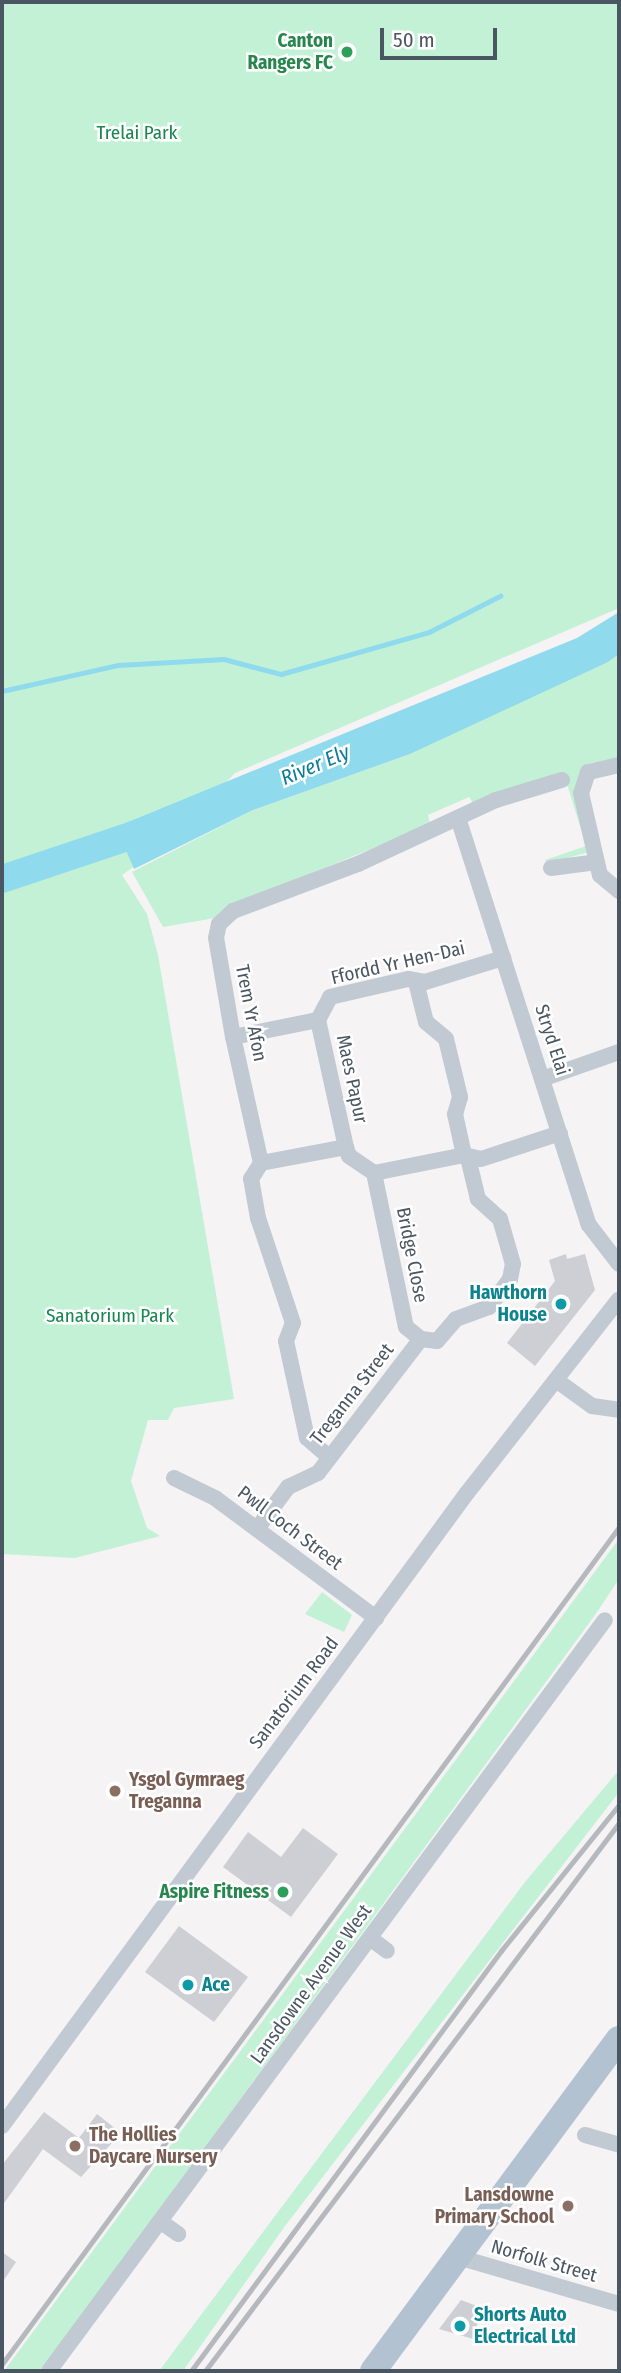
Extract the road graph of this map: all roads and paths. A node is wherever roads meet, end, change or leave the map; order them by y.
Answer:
1 (619, 765) edge
2 (562, 779) dead end
3 (459, 821) junction
4 (597, 862) junction
5 (551, 868) dead end
6 (619, 891) edge
7 (503, 958) junction
8 (416, 982) junction
9 (318, 1020) junction
10 (233, 1037) junction
11 (619, 1052) edge
12 (542, 1079) junction
13 (560, 1133) junction
14 (346, 1147) junction
15 (466, 1156) junction
16 (261, 1163) junction
17 (374, 1173) junction
18 (619, 1264) edge
19 (619, 1299) edge
20 (421, 1339) junction
21 (556, 1380) junction
22 (619, 1410) edge
23 (329, 1457) junction
24 (174, 1478) dead end
25 (257, 1529) junction
26 (376, 1618) junction
27 (605, 1620) dead end
28 (571, 1666) junction
29 (585, 1678) dead end
30 (370, 1938) junction
31 (387, 1951) dead end
32 (619, 2039) edge
33 (2, 2126) edge
34 (585, 2135) dead end
35 (619, 2145) edge
36 (161, 2222) junction
37 (178, 2234) dead end
38 (458, 2257) junction
39 (619, 2304) edge
40 (49, 2371) edge
41 (373, 2371) edge

1 - 4 street
2 - 3 street, Trem Yr Afon
3 - 7 street, Stryd Elai
3 - 10 street, Trem Yr Afon
4 - 5 street
4 - 6 street
7 - 8 street, Ffordd Yr Hen-Dai
7 - 12 street, Stryd Elai
8 - 9 street, Ffordd Yr Hen-Dai
8 - 15 street
9 - 10 street
9 - 14 street, Maes Papur
10 - 16 street, Trem Yr Afon
11 - 12 street
12 - 13 street, Stryd Elai
13 - 15 street
13 - 18 street, Stryd Elai
14 - 16 street
14 - 17 street
15 - 17 street
15 - 20 street, Treganna Street
16 - 23 street, Trem Yr Afon
17 - 20 street, Bridge Close
19 - 21 street, Sanatorium Road
20 - 23 street, Treganna Street
21 - 22 street
21 - 26 street, Sanatorium Road
23 - 25 street, Treganna Street
24 - 25 street, Pwll Coch Street
25 - 26 street, Pwll Coch Street
26 - 33 street, Sanatorium Road
27 - 28 street, Lansdowne Avenue West
28 - 29 street
28 - 30 street, Lansdowne Avenue West
30 - 31 street
30 - 36 street, Lansdowne Avenue West
32 - 38 main road
34 - 35 street
36 - 37 street
36 - 40 street, Lansdowne Avenue West
38 - 39 street, Norfolk Street
38 - 41 main road

